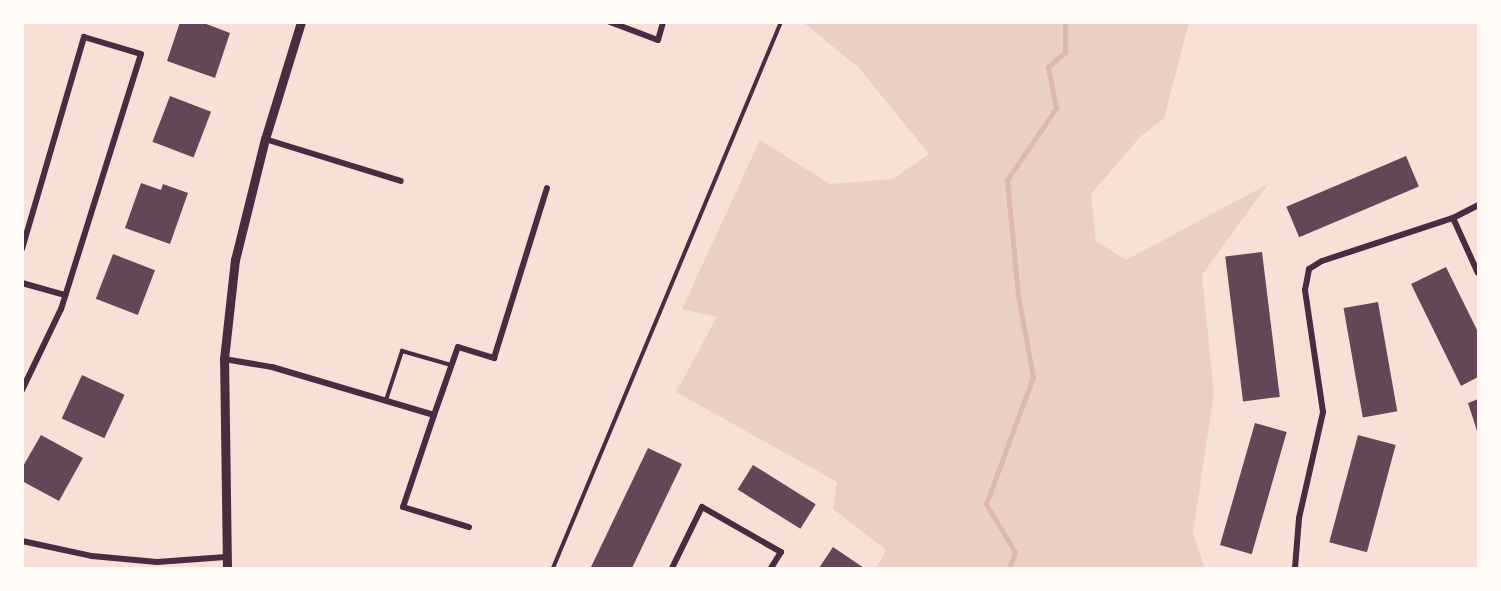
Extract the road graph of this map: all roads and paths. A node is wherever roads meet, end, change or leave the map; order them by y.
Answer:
1 (301, 22) edge
2 (610, 22) edge
3 (663, 22) edge
4 (781, 22) edge
5 (265, 140) junction
6 (401, 182) dead end
7 (548, 188) dead end
8 (1479, 205) edge
9 (1453, 218) junction
10 (22, 249) edge
11 (1479, 273) edge
12 (22, 283) edge
13 (65, 295) junction
14 (224, 359) junction
15 (451, 365) junction
16 (22, 390) edge
17 (386, 401) junction
18 (435, 415) junction
19 (469, 527) dead end
20 (22, 541) edge
21 (226, 557) junction
22 (227, 568) edge
23 (553, 568) edge
24 (672, 568) edge
25 (771, 568) edge
26 (1295, 568) edge

1 - 5 street
2 - 3 street
4 - 23 lane
5 - 6 street
5 - 14 street
7 - 15 street
8 - 9 street
9 - 11 street
9 - 26 street
10 - 13 street
12 - 13 street
13 - 16 street
14 - 17 street
14 - 21 street
15 - 17 lane
15 - 18 street
17 - 18 street
18 - 19 street
20 - 21 street
21 - 22 street
24 - 25 street

